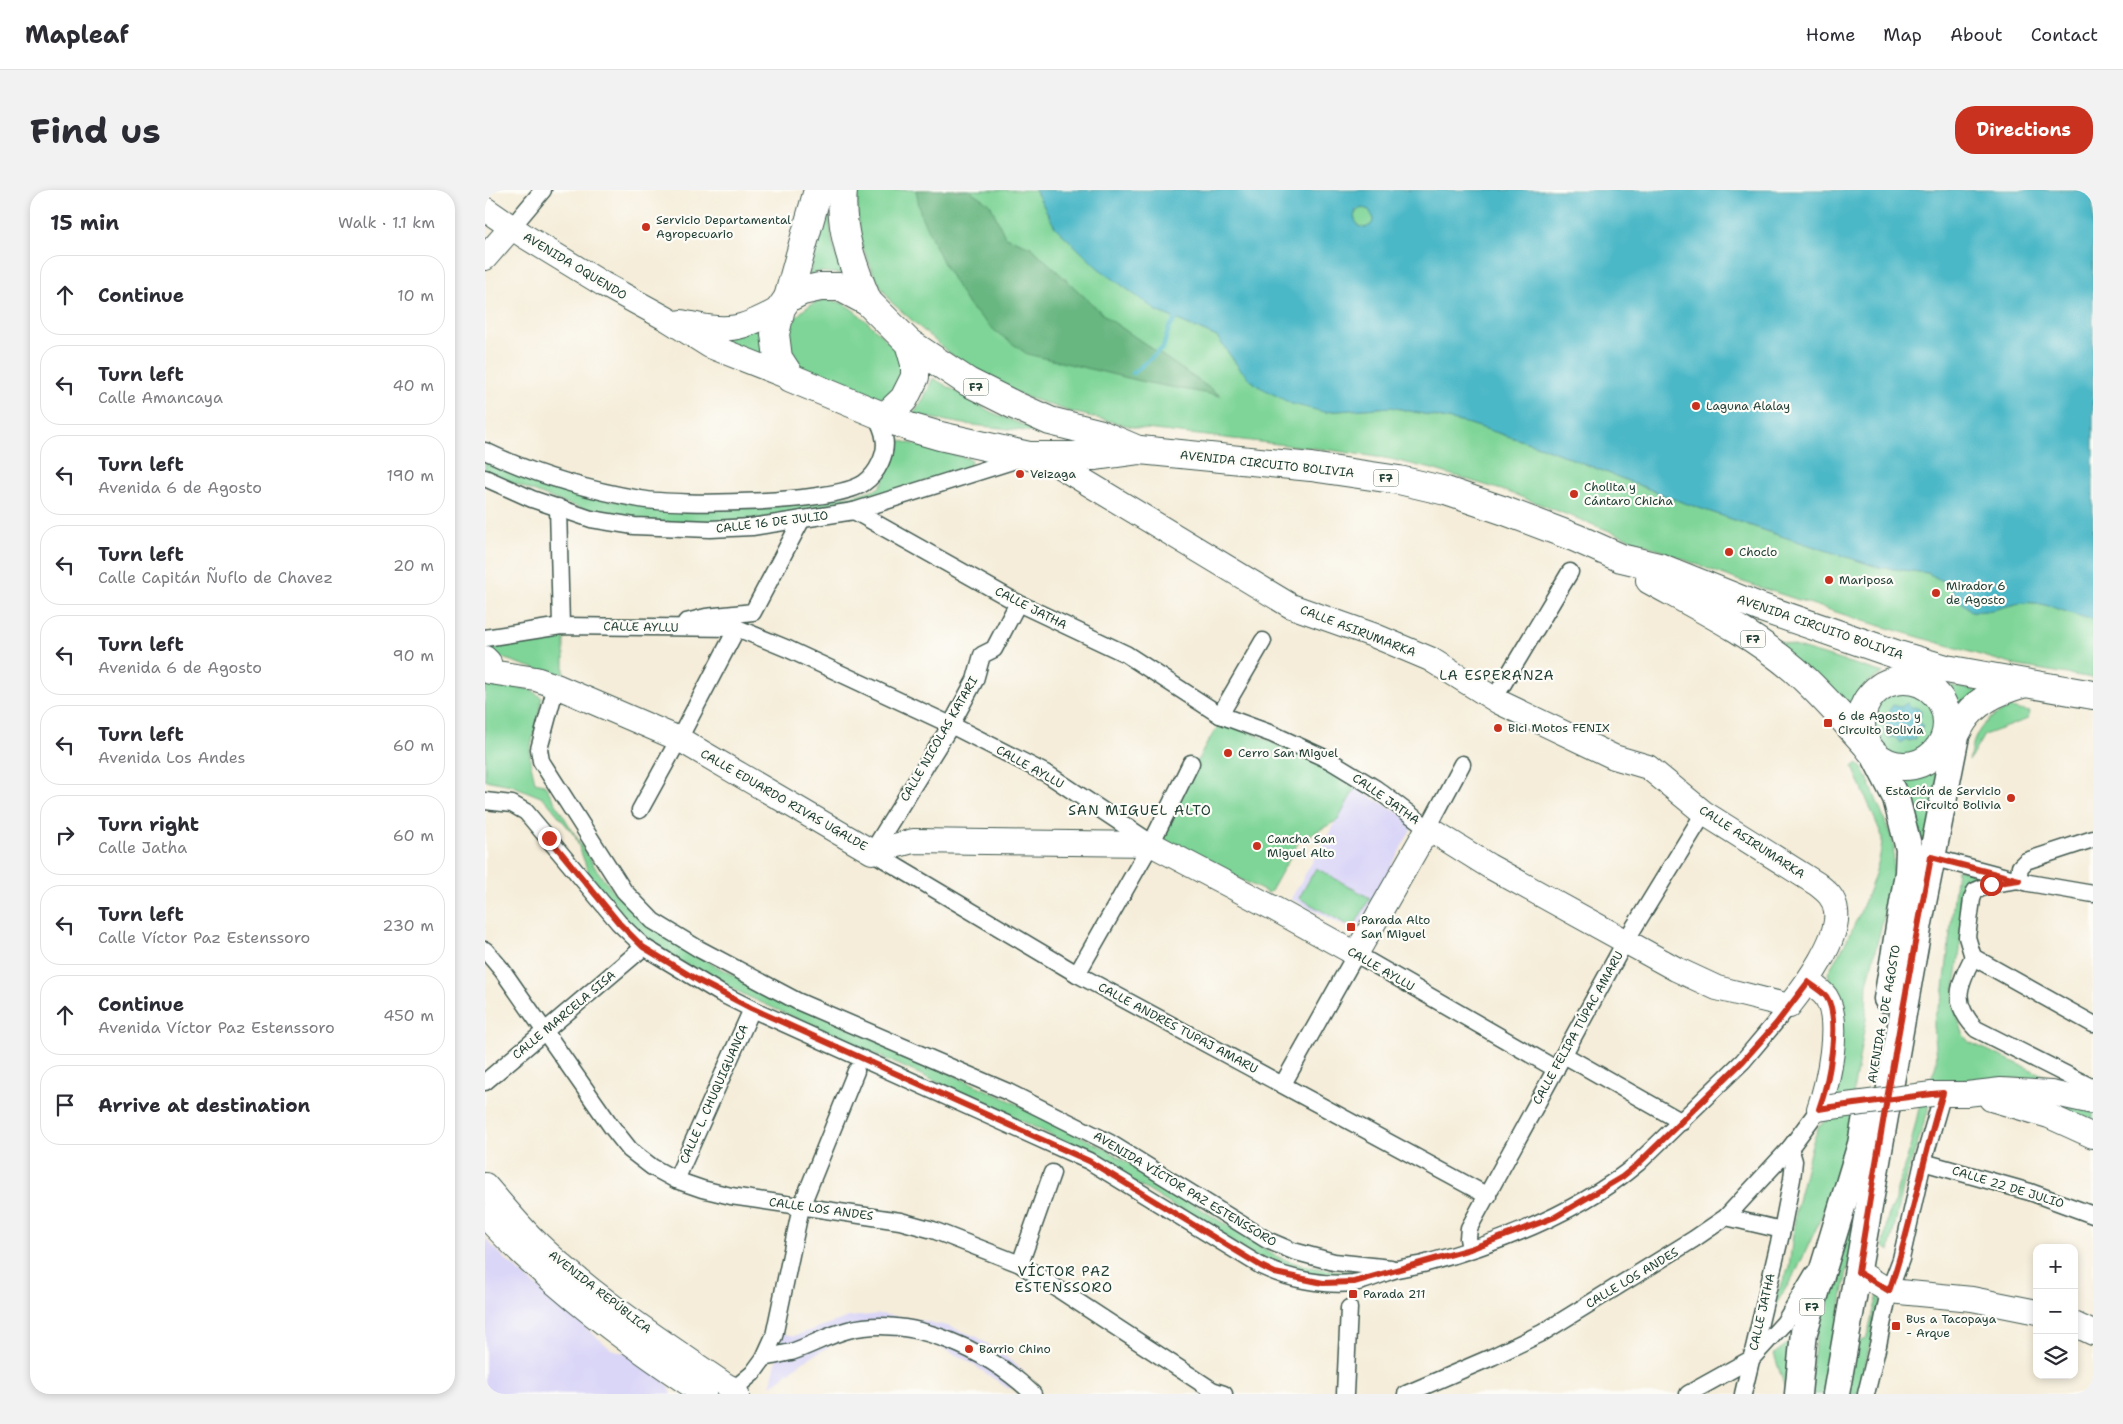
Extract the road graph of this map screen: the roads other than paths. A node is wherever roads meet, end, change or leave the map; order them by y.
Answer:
1 (543, 190) edge
2 (818, 190) edge
3 (843, 190) edge
4 (485, 209) edge
5 (512, 227) junction
6 (485, 258) edge
7 (868, 302) junction
8 (785, 303) junction
9 (667, 319) junction
10 (909, 343) junction
11 (791, 378) junction
12 (880, 415) junction
13 (1140, 450) junction
14 (485, 451) edge
15 (1035, 455) junction
16 (485, 478) edge
17 (558, 508) junction
18 (854, 511) junction
19 (802, 519) junction
20 (1621, 558) junction
21 (1570, 572) dead end
22 (1018, 603) junction
23 (561, 626) junction
24 (664, 628) junction
25 (737, 628) junction
26 (485, 638) edge
27 (1263, 641) dead end
28 (487, 667) edge
29 (1917, 673) junction
30 (2022, 684) junction
31 (556, 686) junction
32 (2093, 695) edge
33 (1494, 699) junction
34 (1220, 715) junction
35 (951, 725) junction
36 (1948, 733) junction
37 (679, 739) junction
38 (1870, 749) junction
39 (1191, 763) dead end
40 (1463, 764) dead end
41 (485, 801) edge
42 (640, 810) dead end
43 (1704, 814) junction
44 (1427, 828) junction
45 (2093, 840) edge
46 (1151, 844) junction
47 (872, 852) junction
48 (1931, 857) junction
49 (2019, 880) junction
50 (2093, 894) edge
51 (1625, 942) junction
52 (643, 947) junction
53 (485, 950) edge
54 (1356, 954) junction
55 (1973, 957) junction
56 (1077, 974) junction
57 (1808, 982) junction
58 (1789, 1006) junction
59 (751, 1008) junction
60 (2093, 1024) edge
61 (546, 1031) junction
62 (1560, 1062) junction
63 (856, 1071) dead end
64 (485, 1082) edge
65 (1283, 1084) junction
66 (2093, 1088) edge
67 (1937, 1094) junction
68 (1967, 1094) junction
69 (2093, 1102) edge
70 (1825, 1108) junction
71 (1682, 1122) junction
72 (2093, 1136) edge
73 (1790, 1148) junction
74 (1923, 1162) junction
75 (1051, 1173) dead end
76 (676, 1180) junction
77 (485, 1185) edge
78 (1488, 1196) junction
79 (801, 1207) junction
80 (2093, 1215) edge
81 (485, 1216) edge
82 (1726, 1217) junction
83 (1836, 1223) junction
84 (1782, 1230) junction
85 (1470, 1249) junction
86 (1020, 1264) junction
87 (1397, 1269) junction
88 (1858, 1272) junction
89 (1889, 1291) junction
90 (1349, 1308) dead end
91 (2033, 1311) edge
92 (2078, 1326) edge
93 (2093, 1333) edge
94 (765, 1358) junction
95 (1751, 1359) junction
96 (731, 1392) edge
97 (703, 1394) edge
98 (1033, 1394) edge
99 (1223, 1394) edge
100 (1345, 1394) edge
101 (1406, 1394) edge
102 (1688, 1394) edge
103 (1743, 1394) edge
104 (1798, 1394) edge
105 (1836, 1394) edge
106 (1866, 1394) edge

1 - 5 street
2 - 8 highway
3 - 7 highway, F7
4 - 5 street, AVENIDA OQUENDO / F7
5 - 6 street
5 - 9 street, AVENIDA OQUENDO / F7
7 - 8 highway, F7
7 - 10 highway, F7
8 - 9 street, AVENIDA OQUENDO / F7
8 - 11 highway
9 - 11 street, AVENIDA OQUENDO / F7
10 - 12 highway
10 - 13 highway, AVENIDA CIRCUITO BOLIVIA / F7
11 - 12 highway, F7
12 - 14 street, CALLE 16 DE JULIO
12 - 15 highway, AVENIDA CIRCUITO BOLIVIA / F7
13 - 15 highway, AVENIDA CIRCUITO BOLIVIA / F7
13 - 20 highway, AVENIDA CIRCUITO BOLIVIA / F7
15 - 18 street, CALLE 16 DE JULIO
15 - 33 street, CALLE ASIRUMARKA
16 - 17 street, CALLE 16 DE JULIO
17 - 19 street, CALLE 16 DE JULIO
17 - 23 street
18 - 19 street, CALLE 16 DE JULIO
18 - 22 street, CALLE JATHA
19 - 24 street
20 - 29 highway, AVENIDA CIRCUITO BOLIVIA / F7
20 - 38 highway, AVENIDA CIRCUITO BOLIVIA / F7
21 - 33 street
22 - 34 street, CALLE JATHA
22 - 35 street, CALLE NICOLAS KATARI
23 - 24 street, CALLE AYLLU
23 - 26 street, CALLE AYLLU
24 - 25 street, CALLE AYLLU
25 - 35 street, CALLE AYLLU
25 - 37 street
27 - 34 street
28 - 31 street, CALLE EDUARDO RIVAS UGALDE
29 - 30 highway, AVENIDA CIRCUITO BOLIVIA / F7
29 - 36 highway
29 - 38 highway, F7
30 - 32 highway, AVENIDA CIRCUITO BOLIVIA / F7
30 - 36 highway, AVENIDA CIRCUITO BOLIVIA / F7
31 - 37 street, CALLE EDUARDO RIVAS UGALDE
31 - 87 street, AVENIDA VÍCTOR PAZ ESTENSSORO
33 - 43 street, CALLE ASIRUMARKA
34 - 44 street, CALLE JATHA
35 - 46 street, CALLE AYLLU
35 - 47 street, CALLE NICOLAS KATARI
36 - 38 highway, F7
36 - 48 main road, AVENIDA 6 DE AGOSTO / F7
37 - 42 street
37 - 47 street, CALLE EDUARDO RIVAS UGALDE
38 - 83 main road, AVENIDA 6 DE AGOSTO / F7
39 - 46 street
40 - 44 street
41 - 52 street, AVENIDA VÍCTOR PAZ ESTENSSORO
43 - 51 street, CALLE FELIPA TÚPAC AMARU
43 - 57 street, CALLE ASIRUMARKA
44 - 51 street, CALLE JATHA
44 - 54 street
45 - 49 street
46 - 47 street, CALLE EDUARDO RIVAS UGALDE
46 - 54 street, CALLE AYLLU
46 - 56 street
47 - 56 street, CALLE ANDRES TUPAJ AMARU
48 - 49 street
48 - 88 main road, AVENIDA 6 DE AGOSTO / F7
49 - 50 street
49 - 55 street
51 - 58 street, CALLE JATHA
51 - 62 street, CALLE FELIPA TÚPAC AMARU
52 - 59 street, AVENIDA VÍCTOR PAZ ESTENSSORO
52 - 61 street, CALLE MARCELA SISA
53 - 61 street, CALLE LOS ANDES
54 - 62 street, CALLE AYLLU
54 - 65 street
55 - 60 street
55 - 66 street
56 - 65 street, CALLE ANDRES TUPAJ AMARU
57 - 58 street
57 - 70 street
58 - 71 street
59 - 76 street, CALLE L. CHUQUIGUANCA
59 - 87 street, AVENIDA VÍCTOR PAZ ESTENSSORO
61 - 64 street, CALLE MARCELA SISA
61 - 76 street, CALLE LOS ANDES
62 - 71 street, CALLE AYLLU
62 - 78 street, CALLE FELIPA TÚPAC AMARU
63 - 79 street
65 - 78 street, CALLE ANDRES TUPAJ AMARU
67 - 68 street
67 - 70 street, bridge
67 - 74 street
68 - 69 street
68 - 72 street
70 - 73 street, CALLE LOS ANDES
71 - 85 street
73 - 82 street, CALLE LOS ANDES
73 - 84 street, CALLE JATHA
74 - 80 street, CALLE 22 DE JULIO
74 - 89 street
75 - 86 street
76 - 79 street, CALLE LOS ANDES
77 - 96 street, AVENIDA REPÚBLICA
78 - 85 street, CALLE FELIPA TÚPAC AMARU
79 - 86 street, CALLE LOS ANDES
79 - 94 street
81 - 97 street, AVENIDA REPÚBLICA
82 - 84 street
82 - 101 street, CALLE LOS ANDES
83 - 95 street
83 - 104 main road, AVENIDA 6 DE AGOSTO / F7
84 - 95 street, CALLE JATHA
85 - 87 street
86 - 99 street, CALLE LOS ANDES
88 - 89 street
88 - 105 main road, AVENIDA 6 DE AGOSTO / F7
89 - 91 street
89 - 106 street
90 - 100 street
92 - 93 street
94 - 96 street
94 - 98 street
95 - 102 street
95 - 103 street, CALLE JATHA

